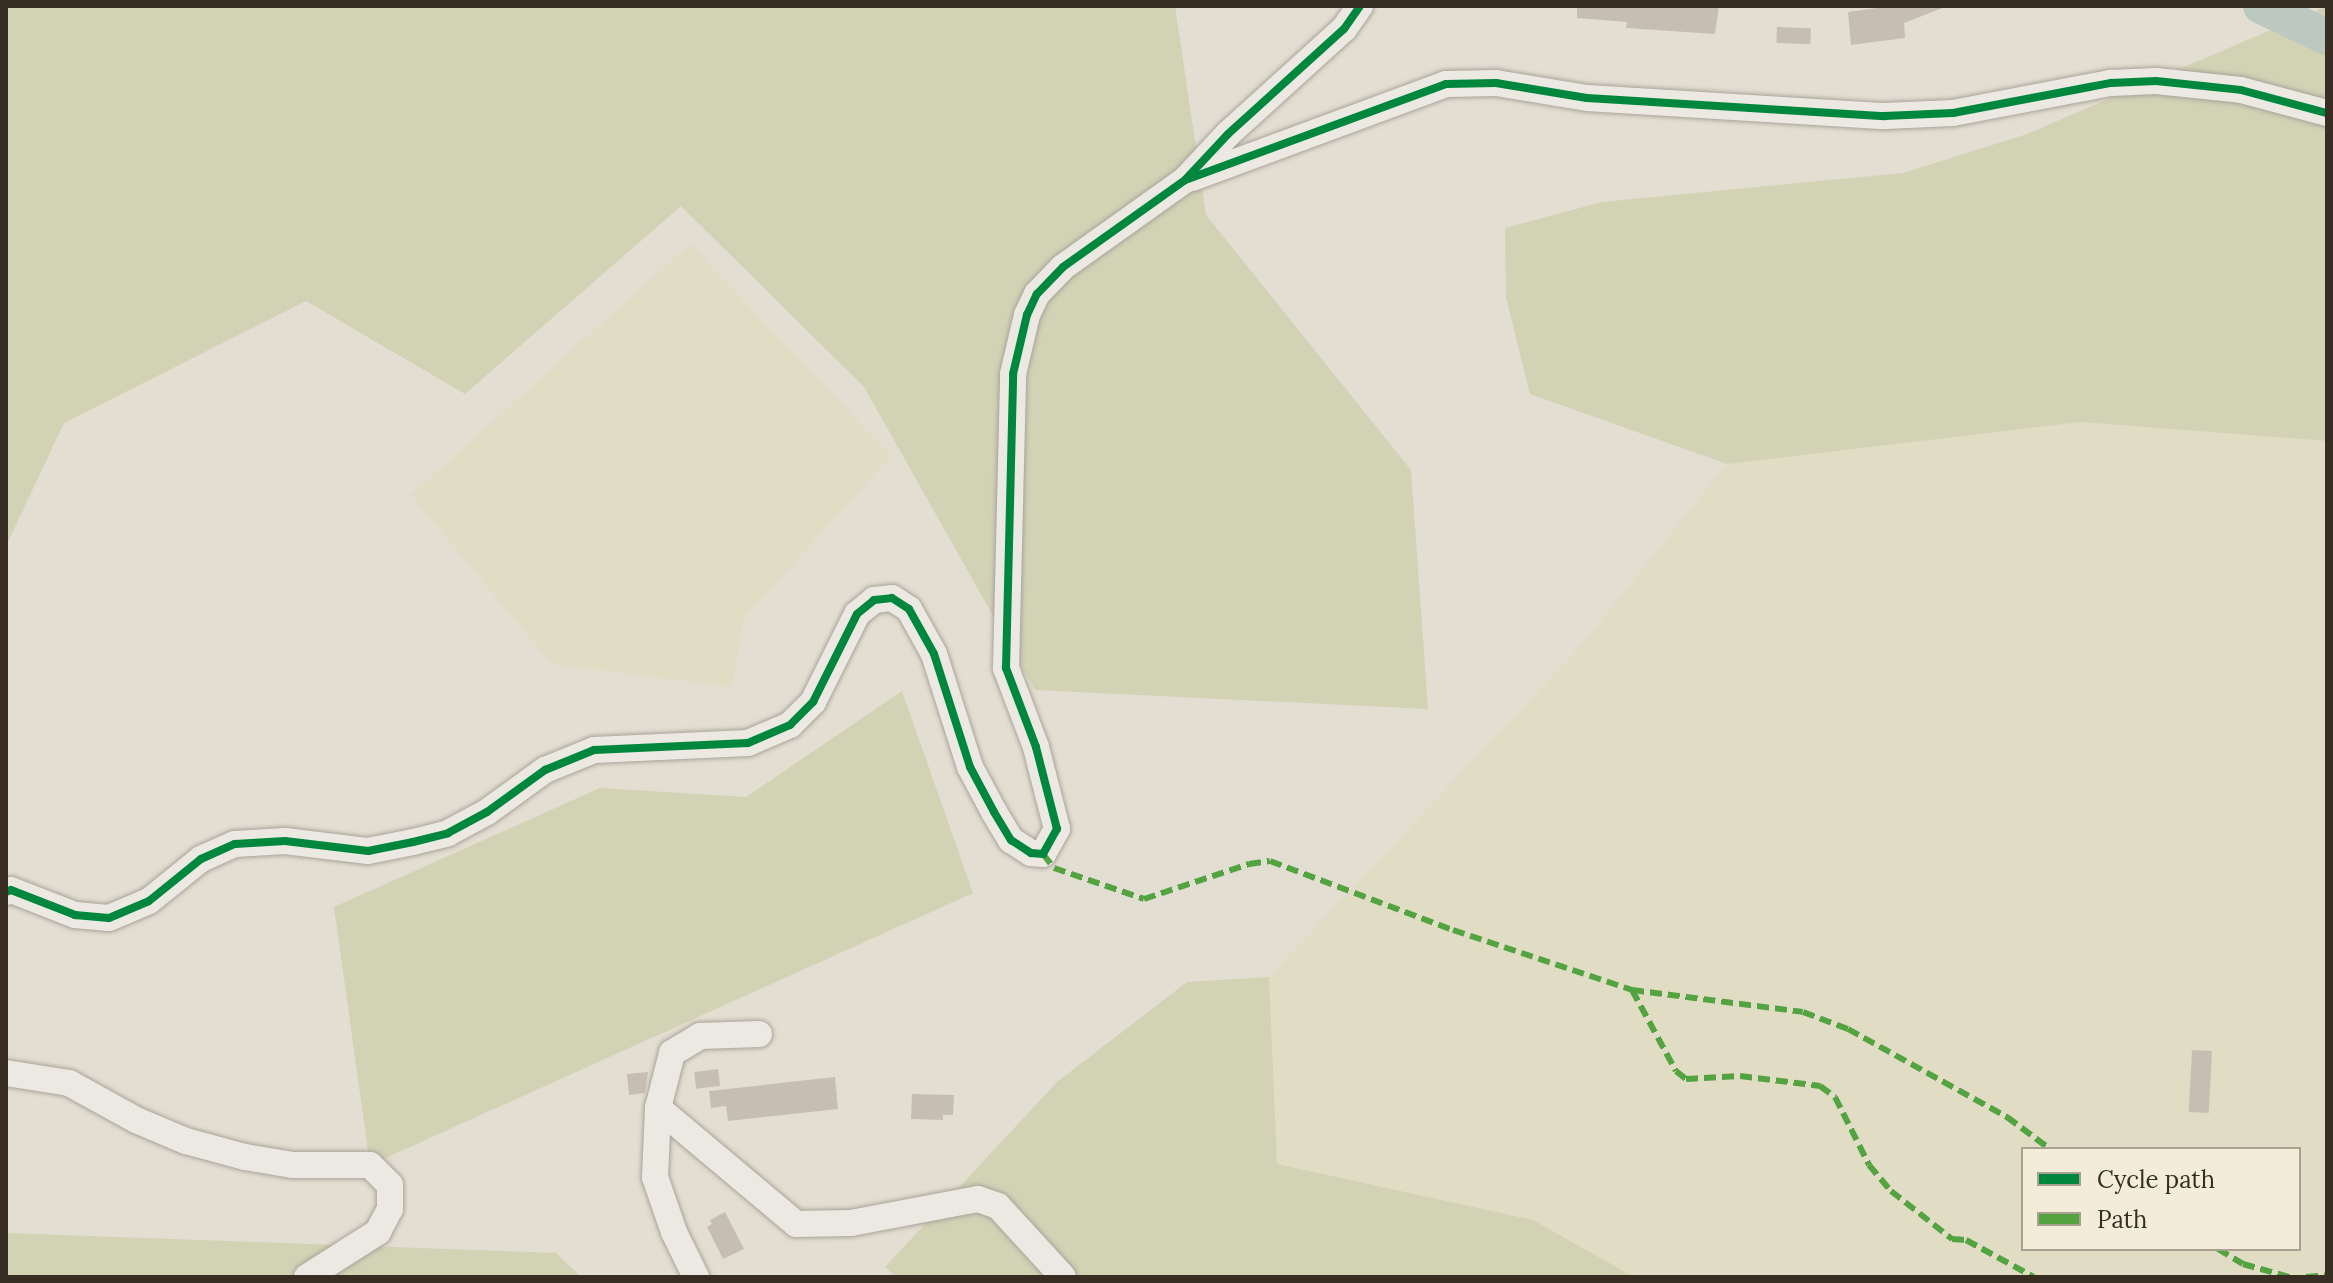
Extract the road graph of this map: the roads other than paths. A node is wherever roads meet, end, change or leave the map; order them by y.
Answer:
1 (1360, 6) edge
2 (2327, 113) edge
3 (1185, 180) junction
4 (6, 892) edge
5 (759, 1034) dead end
6 (6, 1073) edge
7 (658, 1108) junction
8 (307, 1277) edge
9 (696, 1277) edge
10 (1063, 1277) edge

1 - 3 street
2 - 3 street
3 - 4 street
5 - 7 street
6 - 8 street
7 - 9 street
7 - 10 street

